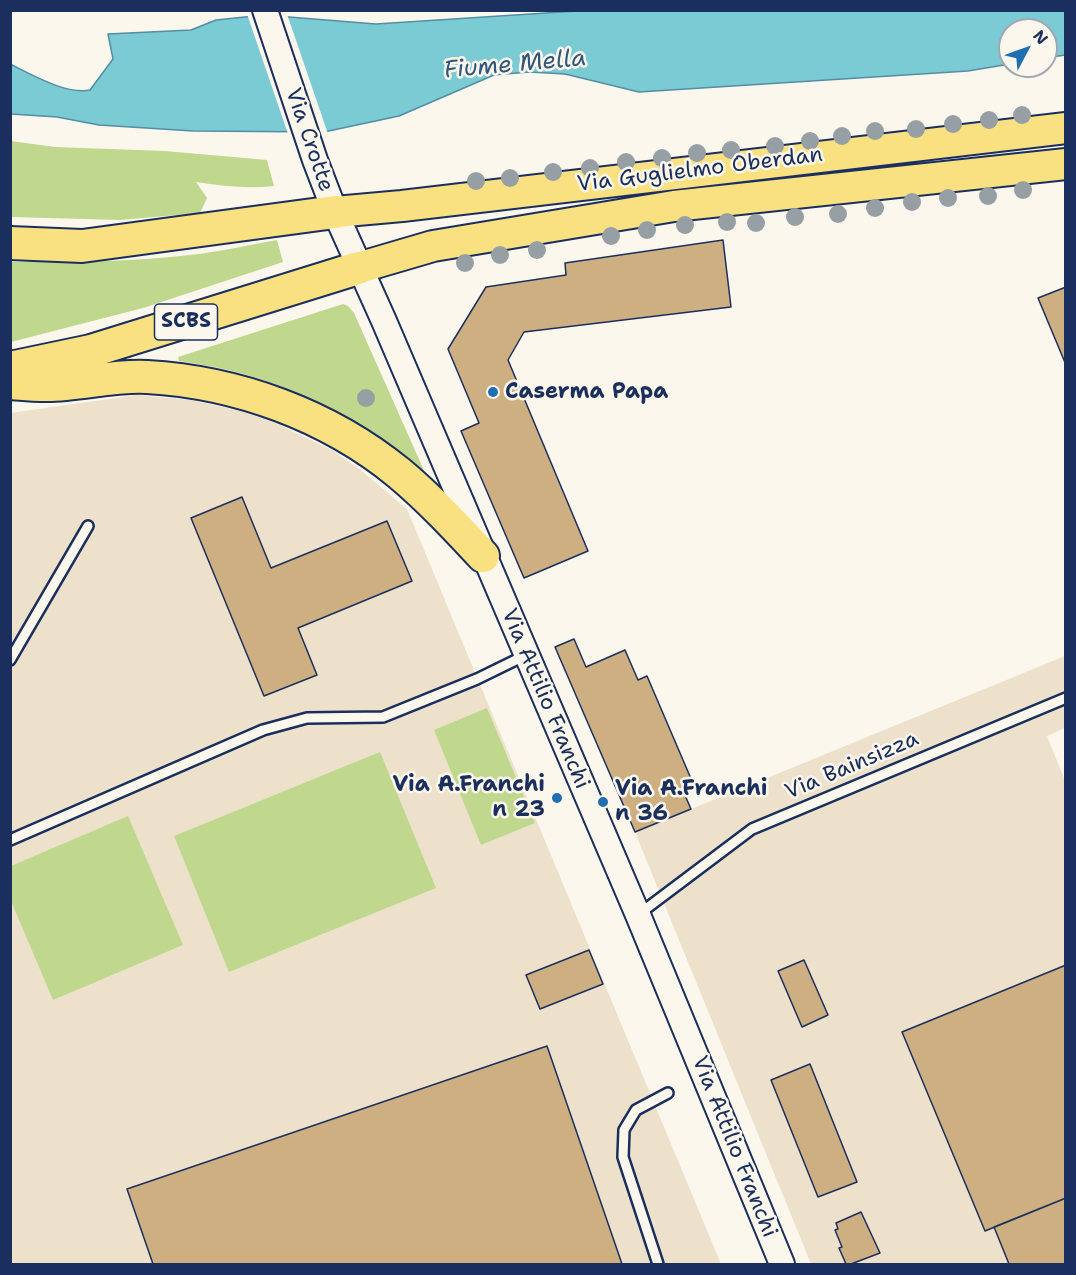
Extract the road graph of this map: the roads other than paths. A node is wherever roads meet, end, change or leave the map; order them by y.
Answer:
1 (265, 10) edge
2 (1065, 128) edge
3 (1065, 164) edge
4 (334, 212) junction
5 (10, 243) edge
6 (358, 268) junction
7 (10, 368) edge
8 (10, 383) edge
9 (88, 526) dead end
10 (483, 556) junction
11 (526, 655) junction
12 (10, 660) edge
13 (1065, 698) edge
14 (10, 840) edge
15 (638, 915) junction
16 (668, 1093) dead end
17 (658, 1264) edge
18 (782, 1264) edge

1 - 4 street, Via Crotte
2 - 4 main road, Via Guglielmo Oberdan
3 - 6 main road, Via Guglielmo Oberdan
4 - 5 highway
4 - 6 street, Via Crotte
6 - 7 highway, SCBS
6 - 10 street, Via Attilio Franchi
8 - 10 highway
9 - 12 lane
10 - 11 street, Via Attilio Franchi
11 - 14 lane
11 - 15 street, Via Attilio Franchi
13 - 15 lane, Via Bainsizza
15 - 18 street, Via Attilio Franchi
16 - 17 lane

